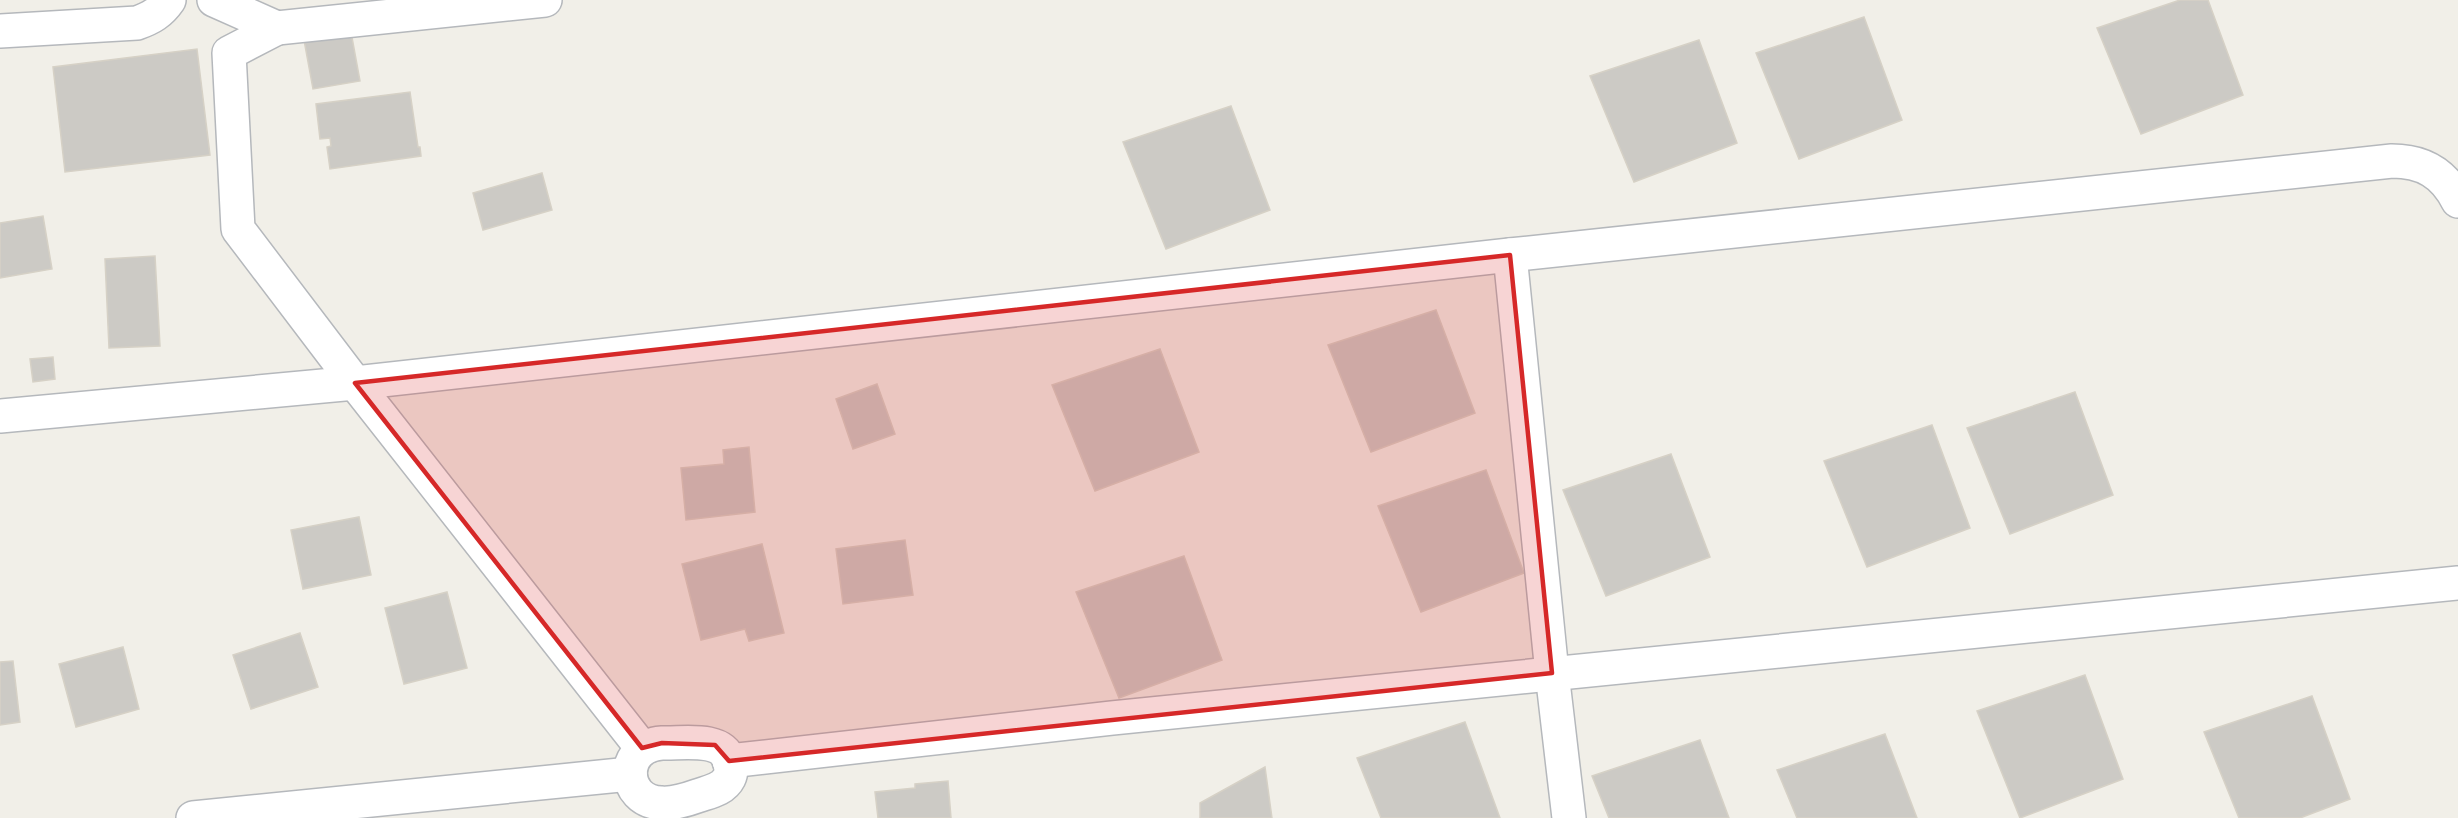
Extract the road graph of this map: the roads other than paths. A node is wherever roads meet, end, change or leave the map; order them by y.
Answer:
1 (169, 0) edge
2 (213, 0) edge
3 (545, 0) edge
4 (277, 28) junction
5 (0, 32) edge
6 (2458, 201) edge
7 (1510, 255) junction
8 (355, 383) junction
9 (0, 416) edge
10 (2458, 584) edge
11 (1552, 673) junction
12 (636, 761) junction
13 (729, 761) junction
14 (693, 809) edge
15 (193, 818) edge
16 (1569, 818) edge

1 - 5 street
2 - 4 street
3 - 4 street
4 - 8 street
6 - 7 street
7 - 8 street
7 - 11 street
8 - 9 street
8 - 12 street
10 - 11 street
11 - 13 street
11 - 16 street
12 - 13 street
12 - 14 street
12 - 15 street
13 - 14 street

